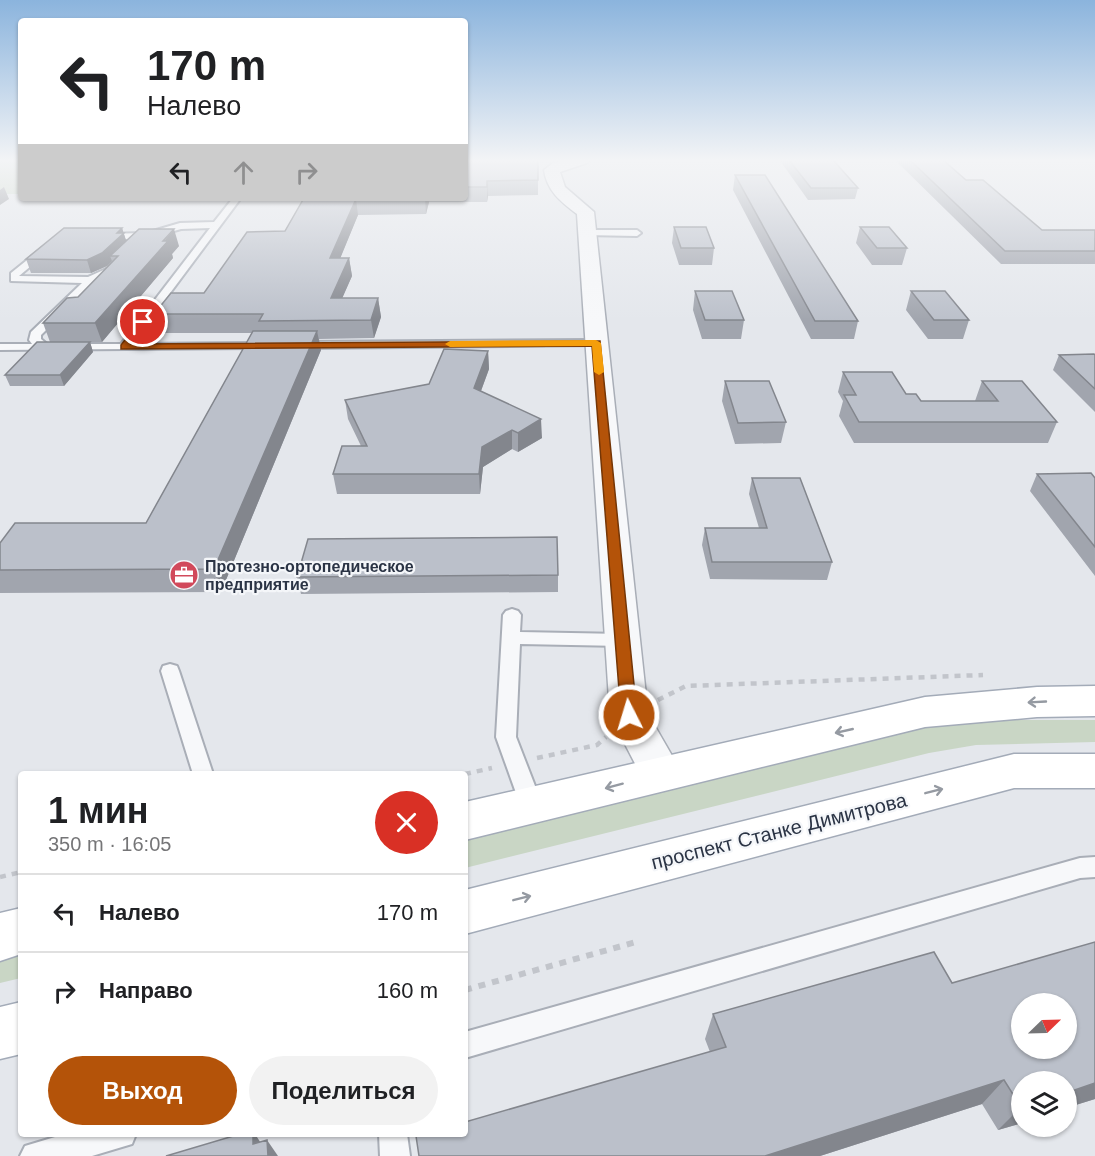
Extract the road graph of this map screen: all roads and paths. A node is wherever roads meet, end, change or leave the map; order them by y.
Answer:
1 (225, 214) edge
2 (585, 214) edge
3 (216, 225) junction
4 (586, 233) junction
5 (637, 233) dead end
6 (93, 236) edge
7 (146, 236) junction
8 (54, 242) edge
9 (90, 280) junction
10 (596, 343) junction
11 (0, 347) edge
12 (44, 347) junction
13 (124, 347) junction
14 (512, 615) dead end
15 (511, 638) junction
16 (622, 640) junction
17 (170, 671) dead end
18 (994, 675) dead end
19 (1095, 701) edge
20 (629, 715) junction
21 (516, 763) junction
22 (202, 771) edge
23 (1095, 771) edge
24 (468, 773) edge
25 (661, 773) junction
26 (531, 804) junction
27 (468, 820) edge
28 (1095, 867) edge
29 (18, 873) edge
30 (0, 877) edge
31 (468, 911) edge
32 (18, 933) edge
33 (0, 937) edge
34 (636, 942) dead end
35 (468, 989) edge
36 (18, 1029) edge
37 (0, 1033) edge
38 (468, 1044) edge
39 (110, 1137) edge
40 (393, 1137) edge
41 (35, 1156) edge
42 (395, 1156) edge

1 - 3 lane
2 - 4 street
3 - 7 lane
3 - 13 lane
4 - 5 lane
4 - 10 street
6 - 7 lane
7 - 9 lane
8 - 9 lane
9 - 12 lane
10 - 13 lane
10 - 16 street
11 - 12 lane
12 - 13 lane
14 - 15 lane
15 - 16 lane
15 - 21 lane
16 - 20 street
17 - 22 lane
18 - 20 path
19 -> 25 main road
20 - 21 path
20 - 25 street
21 - 24 path
21 - 26 lane
31 -> 23 main road, проспект Станке Димитрова
25 -> 26 main road
26 - 27 main road
28 - 38 lane
29 - 30 path
32 - 33 main road
34 - 35 path
36 - 37 main road
39 - 41 lane
40 - 42 lane

